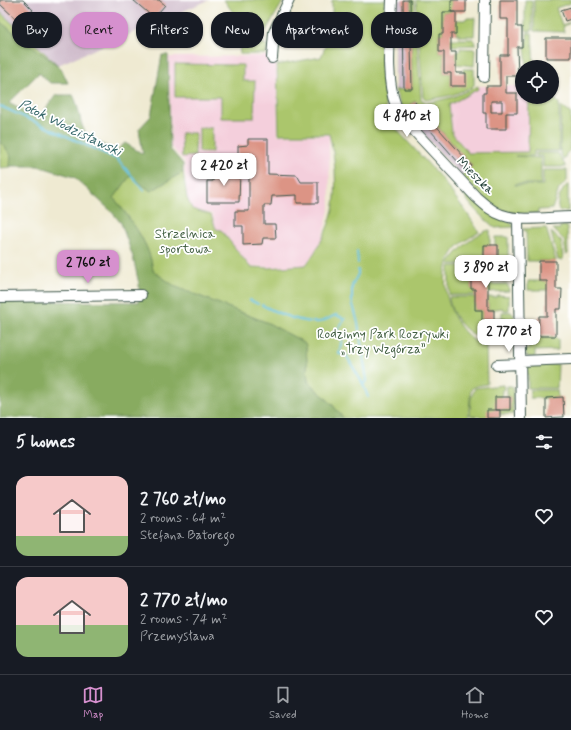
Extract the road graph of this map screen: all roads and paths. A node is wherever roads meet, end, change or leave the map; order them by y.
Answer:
1 (289, 0) edge
2 (392, 0) edge
3 (485, 0) edge
4 (272, 58) dead end
5 (484, 77) dead end
6 (571, 217) edge
7 (518, 218) junction
8 (138, 294) dead end
9 (0, 297) edge
10 (571, 359) edge
11 (521, 363) junction
12 (498, 365) dead end
13 (521, 418) edge

1 - 4 street
2 - 7 street, Mieszka
3 - 5 street
6 - 7 street, Mieszka
7 - 11 street
8 - 9 street
10 - 11 street
11 - 12 street
11 - 13 street

